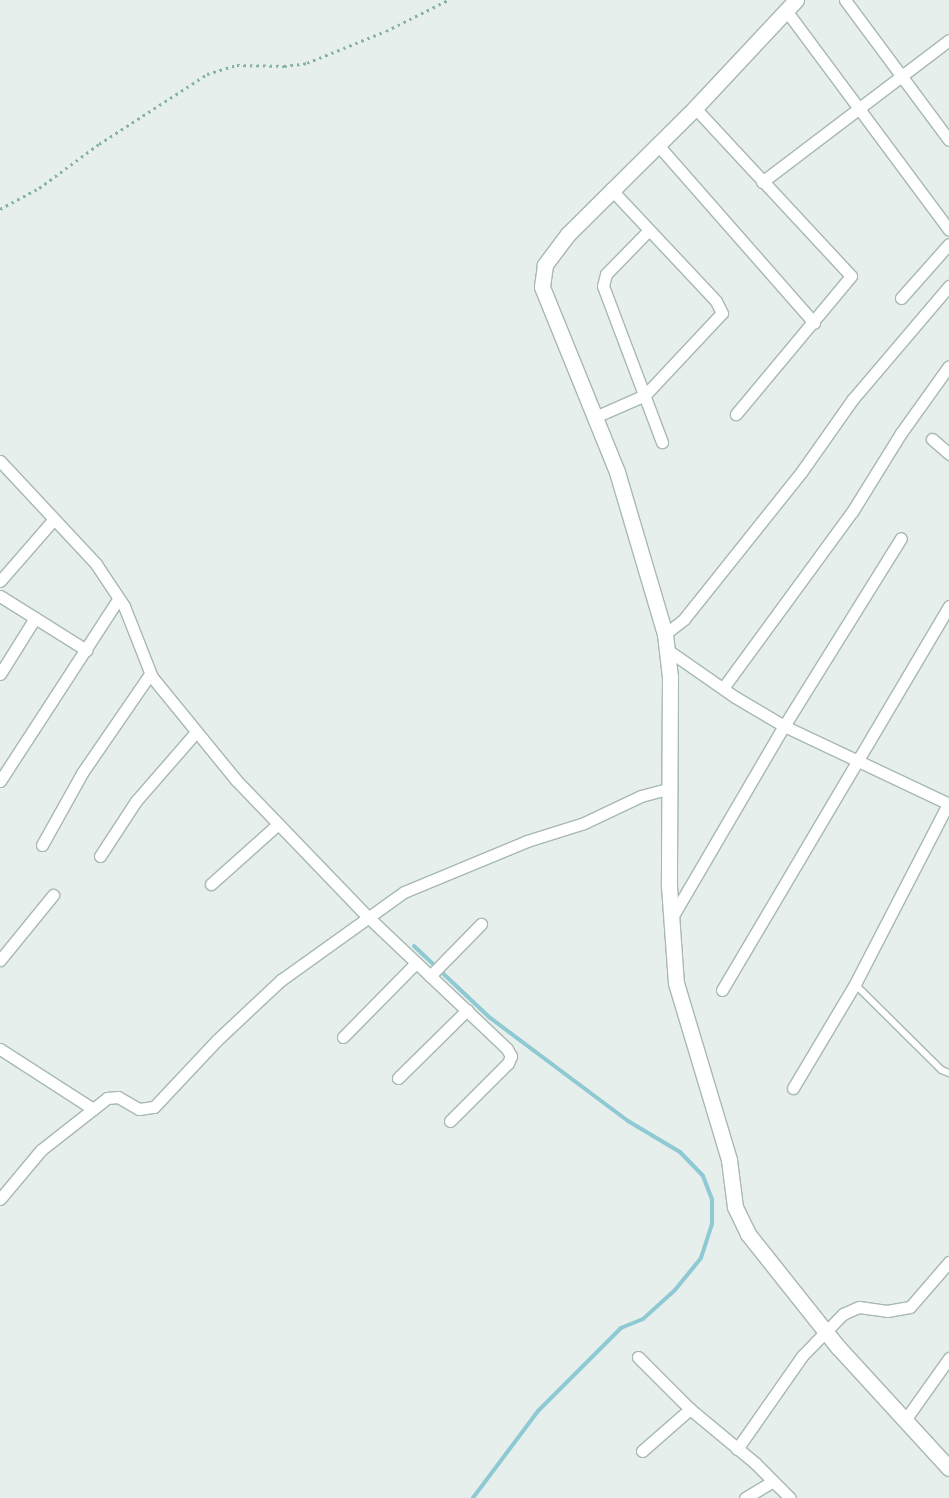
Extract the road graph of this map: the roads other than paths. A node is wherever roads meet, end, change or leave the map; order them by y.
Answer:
1 (845, 0) edge
2 (790, 4) edge
3 (949, 40) edge
4 (904, 76) junction
5 (695, 108) junction
6 (860, 109) junction
7 (949, 140) edge
8 (657, 144) junction
9 (762, 182) junction
10 (611, 189) junction
11 (949, 230) edge
12 (648, 231) junction
13 (949, 244) edge
14 (949, 286) edge
15 (900, 298) dead end
16 (814, 323) junction
17 (949, 366) edge
18 (645, 395) junction
19 (736, 414) dead end
20 (596, 417) junction
21 (932, 439) dead end
22 (662, 442) dead end
23 (949, 454) edge
24 (2, 469) edge
25 (54, 519) junction
26 (901, 538) dead end
27 (0, 581) edge
28 (0, 596) edge
29 (119, 598) junction
30 (949, 606) edge
31 (34, 618) junction
32 (665, 634) junction
33 (86, 650) junction
34 (669, 651) junction
35 (0, 674) edge
36 (150, 674) junction
37 (723, 688) junction
38 (784, 726) junction
39 (196, 732) junction
40 (857, 759) junction
41 (0, 781) edge
42 (668, 789) junction
43 (948, 804) edge
44 (278, 824) junction
45 (42, 845) dead end
46 (100, 856) dead end
47 (211, 884) dead end
48 (52, 895) dead end
49 (367, 916) junction
50 (671, 919) junction
51 (481, 924) dead end
52 (0, 960) edge
53 (416, 963) junction
54 (435, 971) junction
55 (855, 984) junction
56 (722, 990) dead end
57 (467, 1010) junction
58 (342, 1037) dead end
59 (0, 1049) edge
60 (949, 1073) edge
61 (398, 1078) dead end
62 (793, 1088) dead end
63 (92, 1109) junction
64 (450, 1121) dead end
65 (0, 1198) edge
66 (949, 1262) edge
67 (825, 1331) junction
68 (638, 1357) dead end
69 (949, 1358) edge
70 (690, 1409) junction
71 (905, 1420) junction
72 (736, 1449) junction
73 (642, 1451) dead end
74 (949, 1468) edge
75 (772, 1482) junction
76 (746, 1498) edge
77 (790, 1498) edge

1 - 4 street
2 - 5 street
2 - 6 street
3 - 4 street
4 - 6 street
4 - 7 street
5 - 8 street
5 - 9 street
6 - 9 street
6 - 11 street
8 - 10 street
8 - 16 street
9 - 16 street
10 - 12 street
10 - 20 street
12 - 18 street
12 - 18 street
13 - 15 street
14 - 32 street
16 - 19 street
17 - 37 street
18 - 20 street
18 - 22 street
20 - 32 street
21 - 23 street
24 - 25 street
25 - 27 street
25 - 29 street
26 - 38 street
28 - 31 street
29 - 33 street
29 - 36 street
30 - 40 street
31 - 33 street
31 - 35 street
32 - 34 street
33 - 41 street
34 - 37 street
34 - 42 street
36 - 39 street
36 - 45 street
37 - 38 street
38 - 40 street
38 - 50 street
39 - 44 street
39 - 46 street
40 - 43 street
40 - 56 street
42 - 49 street
42 - 50 street
43 - 55 street
44 - 47 street
44 - 49 street
48 - 52 street
49 - 53 street
49 - 63 street
50 - 67 street
51 - 54 street
53 - 54 street
53 - 58 street
54 - 57 street
55 - 60 lane
55 - 62 street
57 - 61 street
57 - 64 street
59 - 63 street
63 - 65 street
66 - 67 street
67 - 71 street
67 - 72 street
68 - 70 street
69 - 71 street
70 - 72 street
70 - 73 street
71 - 74 street
72 - 75 street
75 - 76 street
75 - 77 street

